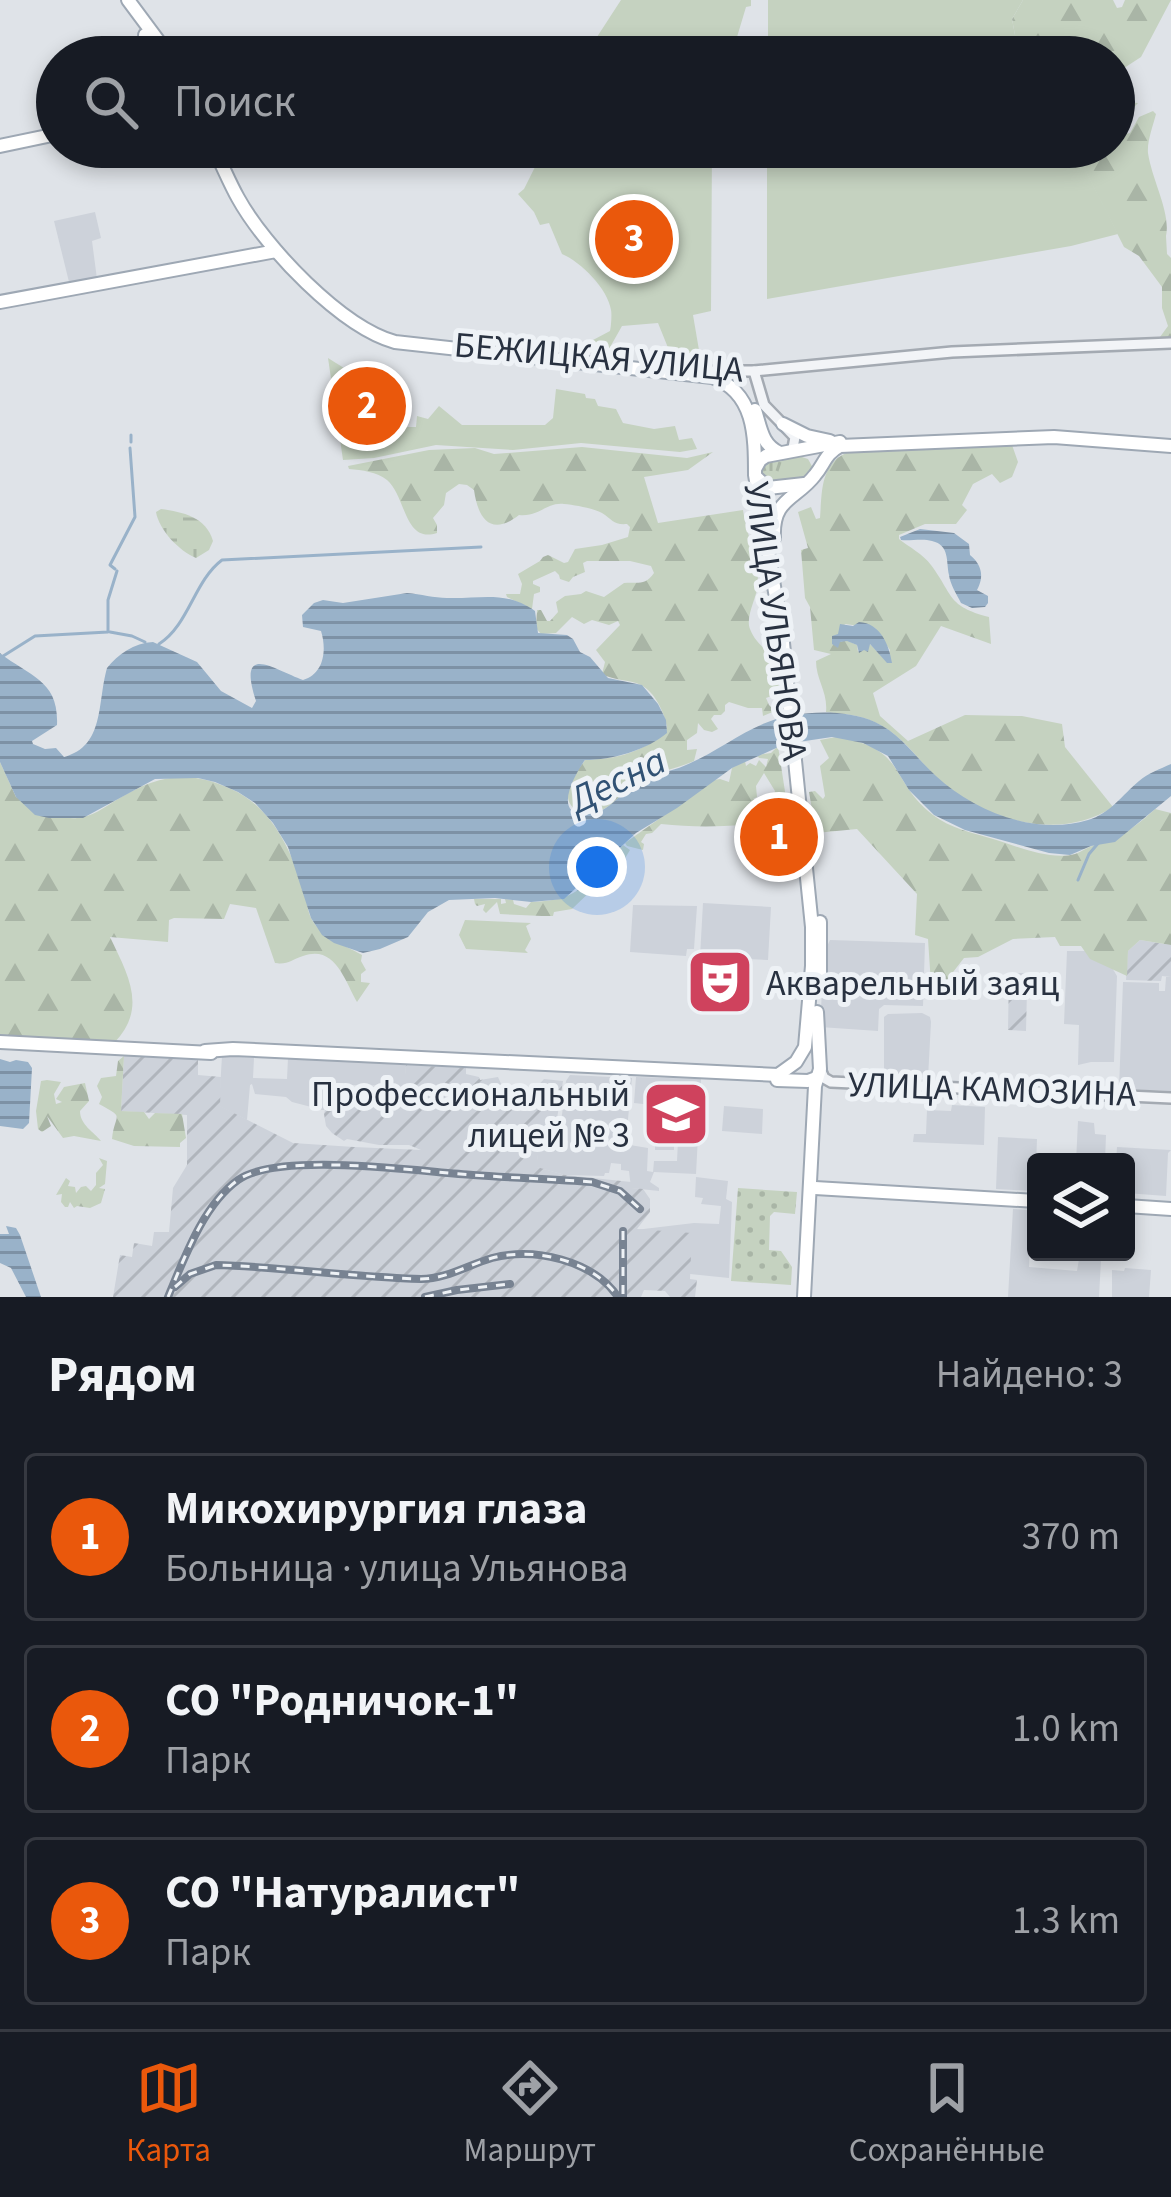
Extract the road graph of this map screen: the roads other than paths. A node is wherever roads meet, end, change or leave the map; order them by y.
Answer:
1 (124, 0) edge
2 (145, 36) edge
3 (154, 36) edge
4 (36, 141) edge
5 (0, 149) edge
6 (229, 168) edge
7 (279, 250) junction
8 (0, 302) edge
9 (1171, 344) edge
10 (714, 371) junction
11 (754, 371) junction
12 (742, 398) joint
13 (790, 428) junction
14 (841, 443) junction
15 (1171, 445) edge
16 (800, 456) junction
17 (755, 472) junction
18 (805, 483) junction
19 (784, 633) junction
20 (799, 766) junction
21 (0, 1042) edge
22 (205, 1051) junction
23 (797, 1061) junction
24 (813, 1077) junction
25 (1171, 1098) edge
26 (815, 1188) dead end
27 (1027, 1200) edge
28 (1135, 1207) edge
29 (1171, 1209) edge
30 (801, 1297) edge

1 - 2 main road
1 - 3 main road
4 - 5 main road
6 - 7 main road
7 - 8 main road
7 - 10 main road, БЕЖИЦКАЯ УЛИЦА
7 - 12 main road, БЕЖИЦКАЯ УЛИЦА
9 - 11 street, БЕЖИЦКАЯ УЛИЦА
10 - 11 street, БЕЖИЦКАЯ УЛИЦА
10 - 16 main road
11 - 13 street
12 - 17 main road, УЛИЦА УЛЬЯНОВА
13 - 14 main road
13 - 16 main road
13 - 16 street
14 - 15 main road
14 - 16 main road
14 - 16 main road
16 - 17 main road
16 - 18 main road
17 - 18 main road
17 - 19 main road, УЛИЦА УЛЬЯНОВА
18 - 19 main road, УЛИЦА УЛЬЯНОВА
19 - 20 main road, УЛИЦА УЛЬЯНОВА
20 - 23 main road, УЛИЦА УЛЬЯНОВА
20 - 24 main road, УЛИЦА УЛЬЯНОВА
21 - 22 main road
22 - 23 main road
22 - 24 main road
23 - 24 main road
23 - 24 main road
24 - 25 street, УЛИЦА КАМОЗИНА
24 - 30 main road, УЛИЦА УЛЬЯНОВА
26 - 27 main road
28 - 29 main road

